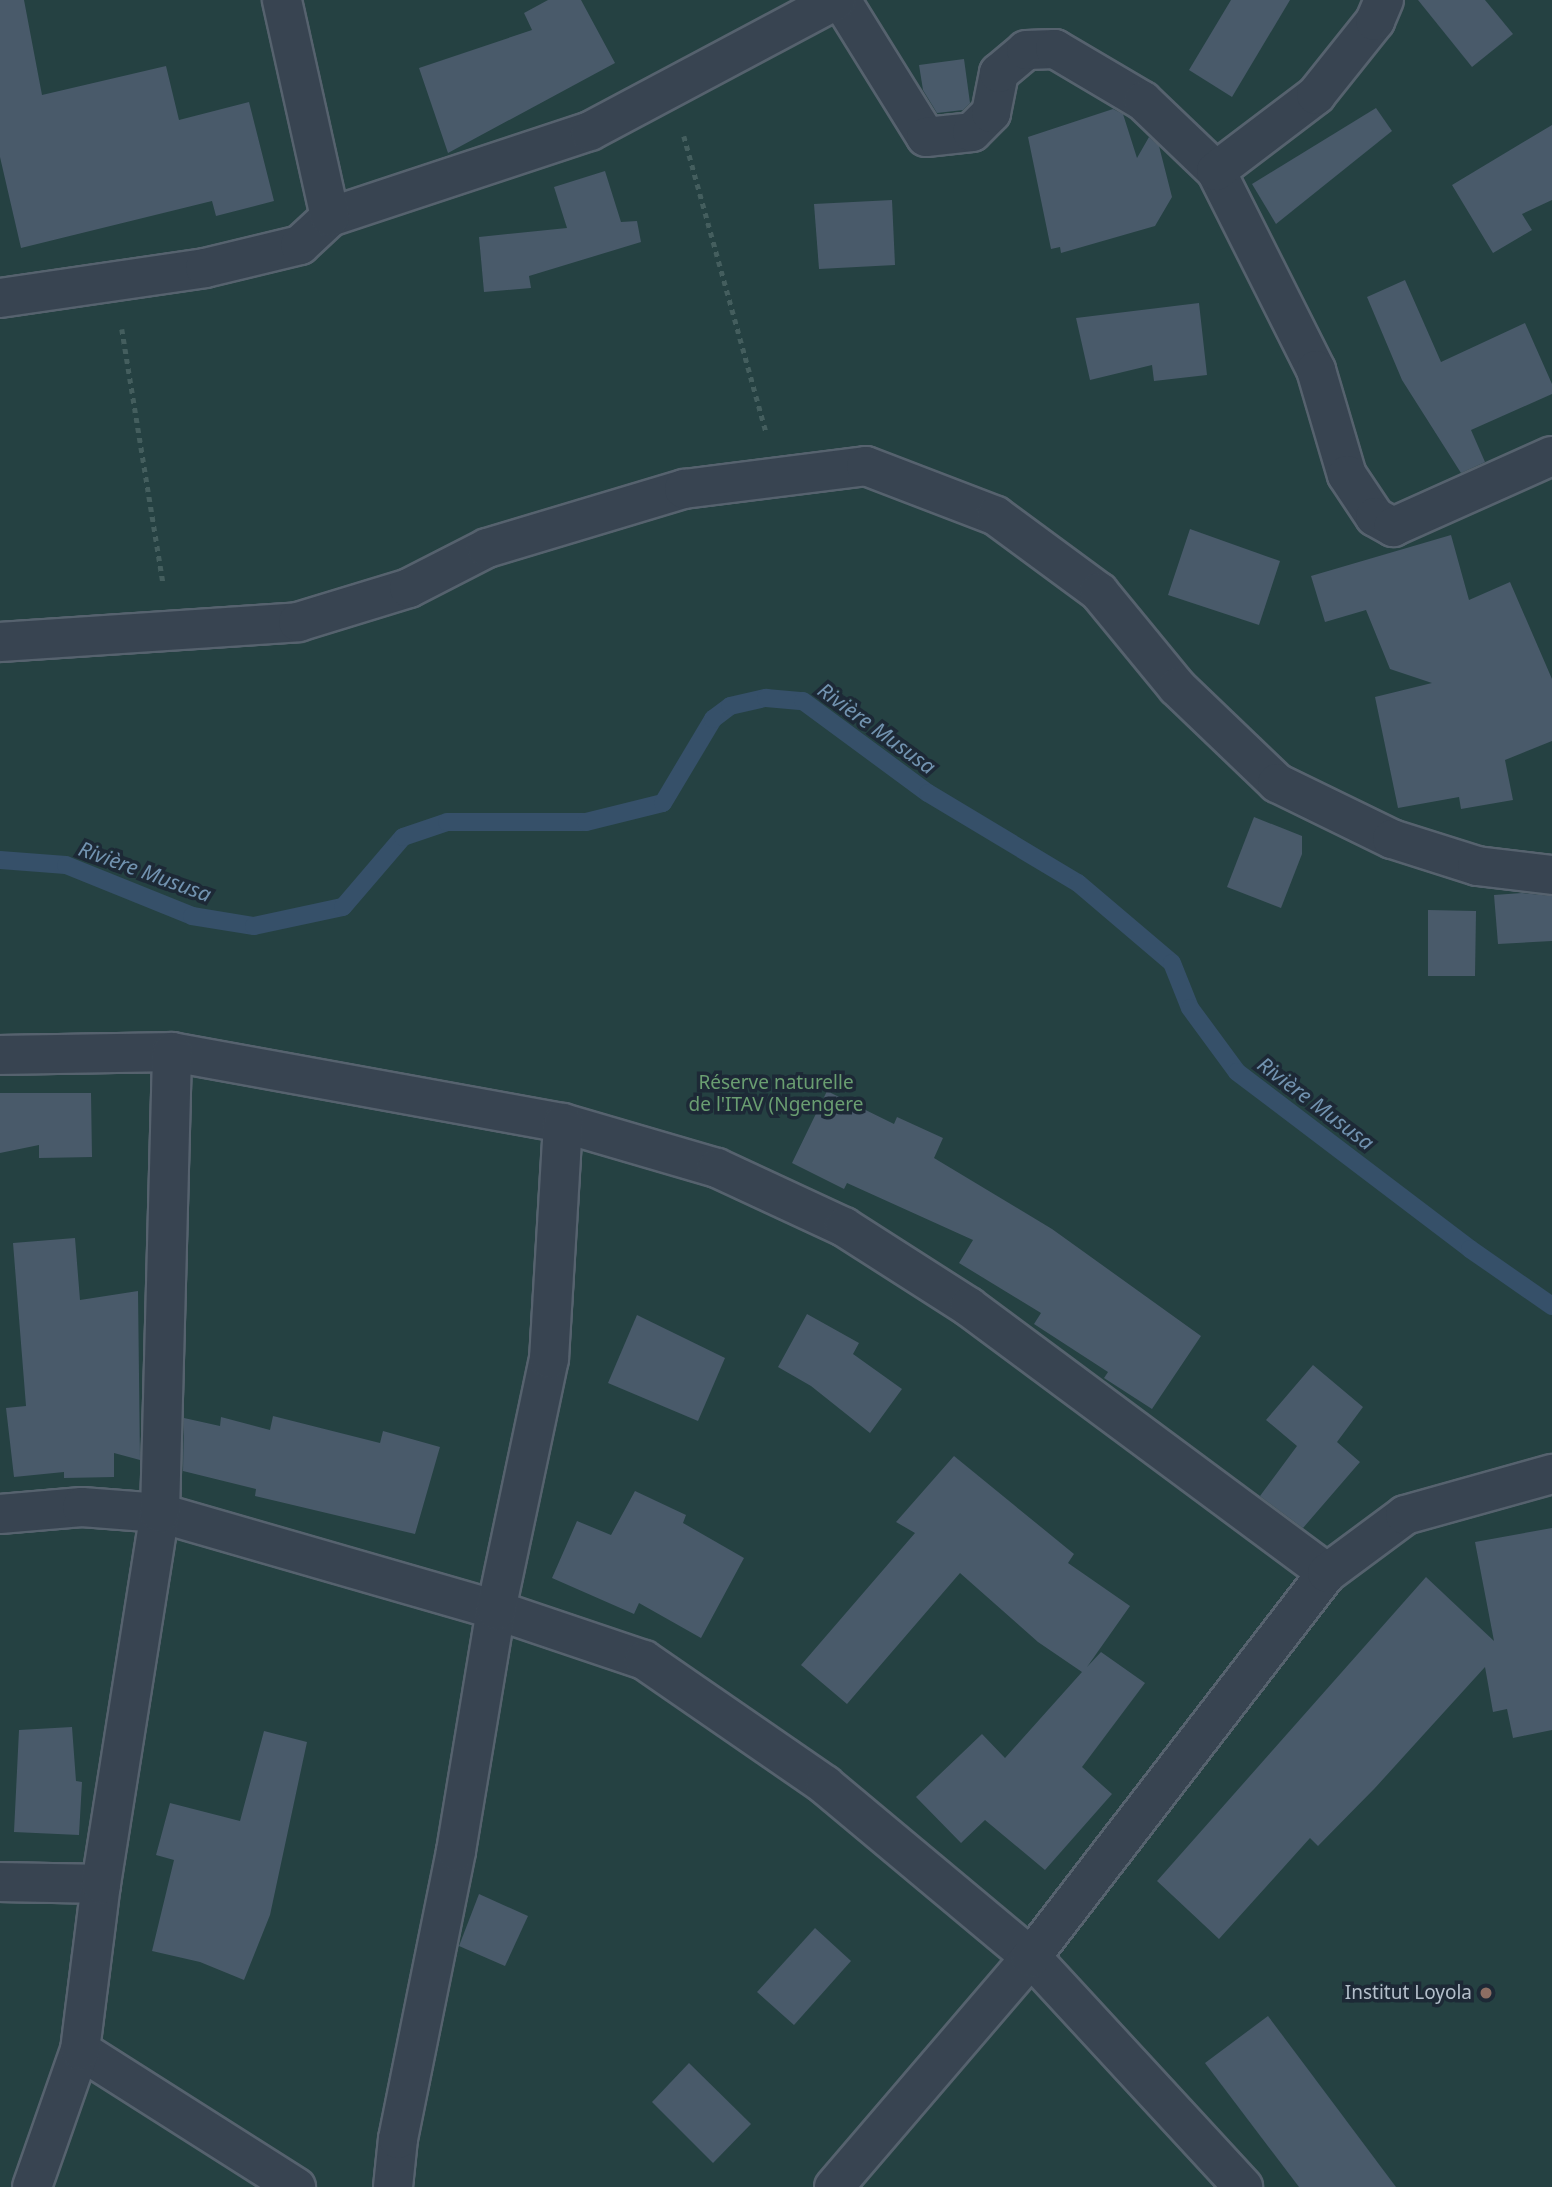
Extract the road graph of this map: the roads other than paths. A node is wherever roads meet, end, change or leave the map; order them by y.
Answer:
1 (282, 0) edge
2 (839, 0) edge
3 (1384, 0) edge
4 (1216, 171) junction
5 (330, 217) junction
6 (0, 298) edge
7 (1552, 456) edge
8 (0, 642) edge
9 (1552, 875) edge
10 (172, 1052) junction
11 (0, 1055) edge
12 (562, 1123) junction
13 (1552, 1474) edge
14 (160, 1513) junction
15 (0, 1514) edge
16 (1327, 1573) junction
17 (496, 1609) junction
18 (0, 1882) edge
19 (101, 1884) junction
20 (1031, 1957) junction
21 (80, 2050) junction
22 (32, 2187) edge
23 (296, 2187) edge
24 (393, 2187) edge
25 (834, 2187) edge
26 (1243, 2187) edge

1 - 5 street
2 - 4 street
2 - 5 street
3 - 4 street
4 - 7 street
5 - 6 street
8 - 9 street
10 - 11 street
10 - 12 street
10 - 14 street
12 - 16 street
12 - 17 street
13 - 16 street
14 - 15 street
14 - 17 street
14 - 19 street
16 - 20 street
17 - 20 street
17 - 24 street
18 - 19 street
19 - 21 street
20 - 25 street
20 - 26 street
21 - 22 street
21 - 23 street

